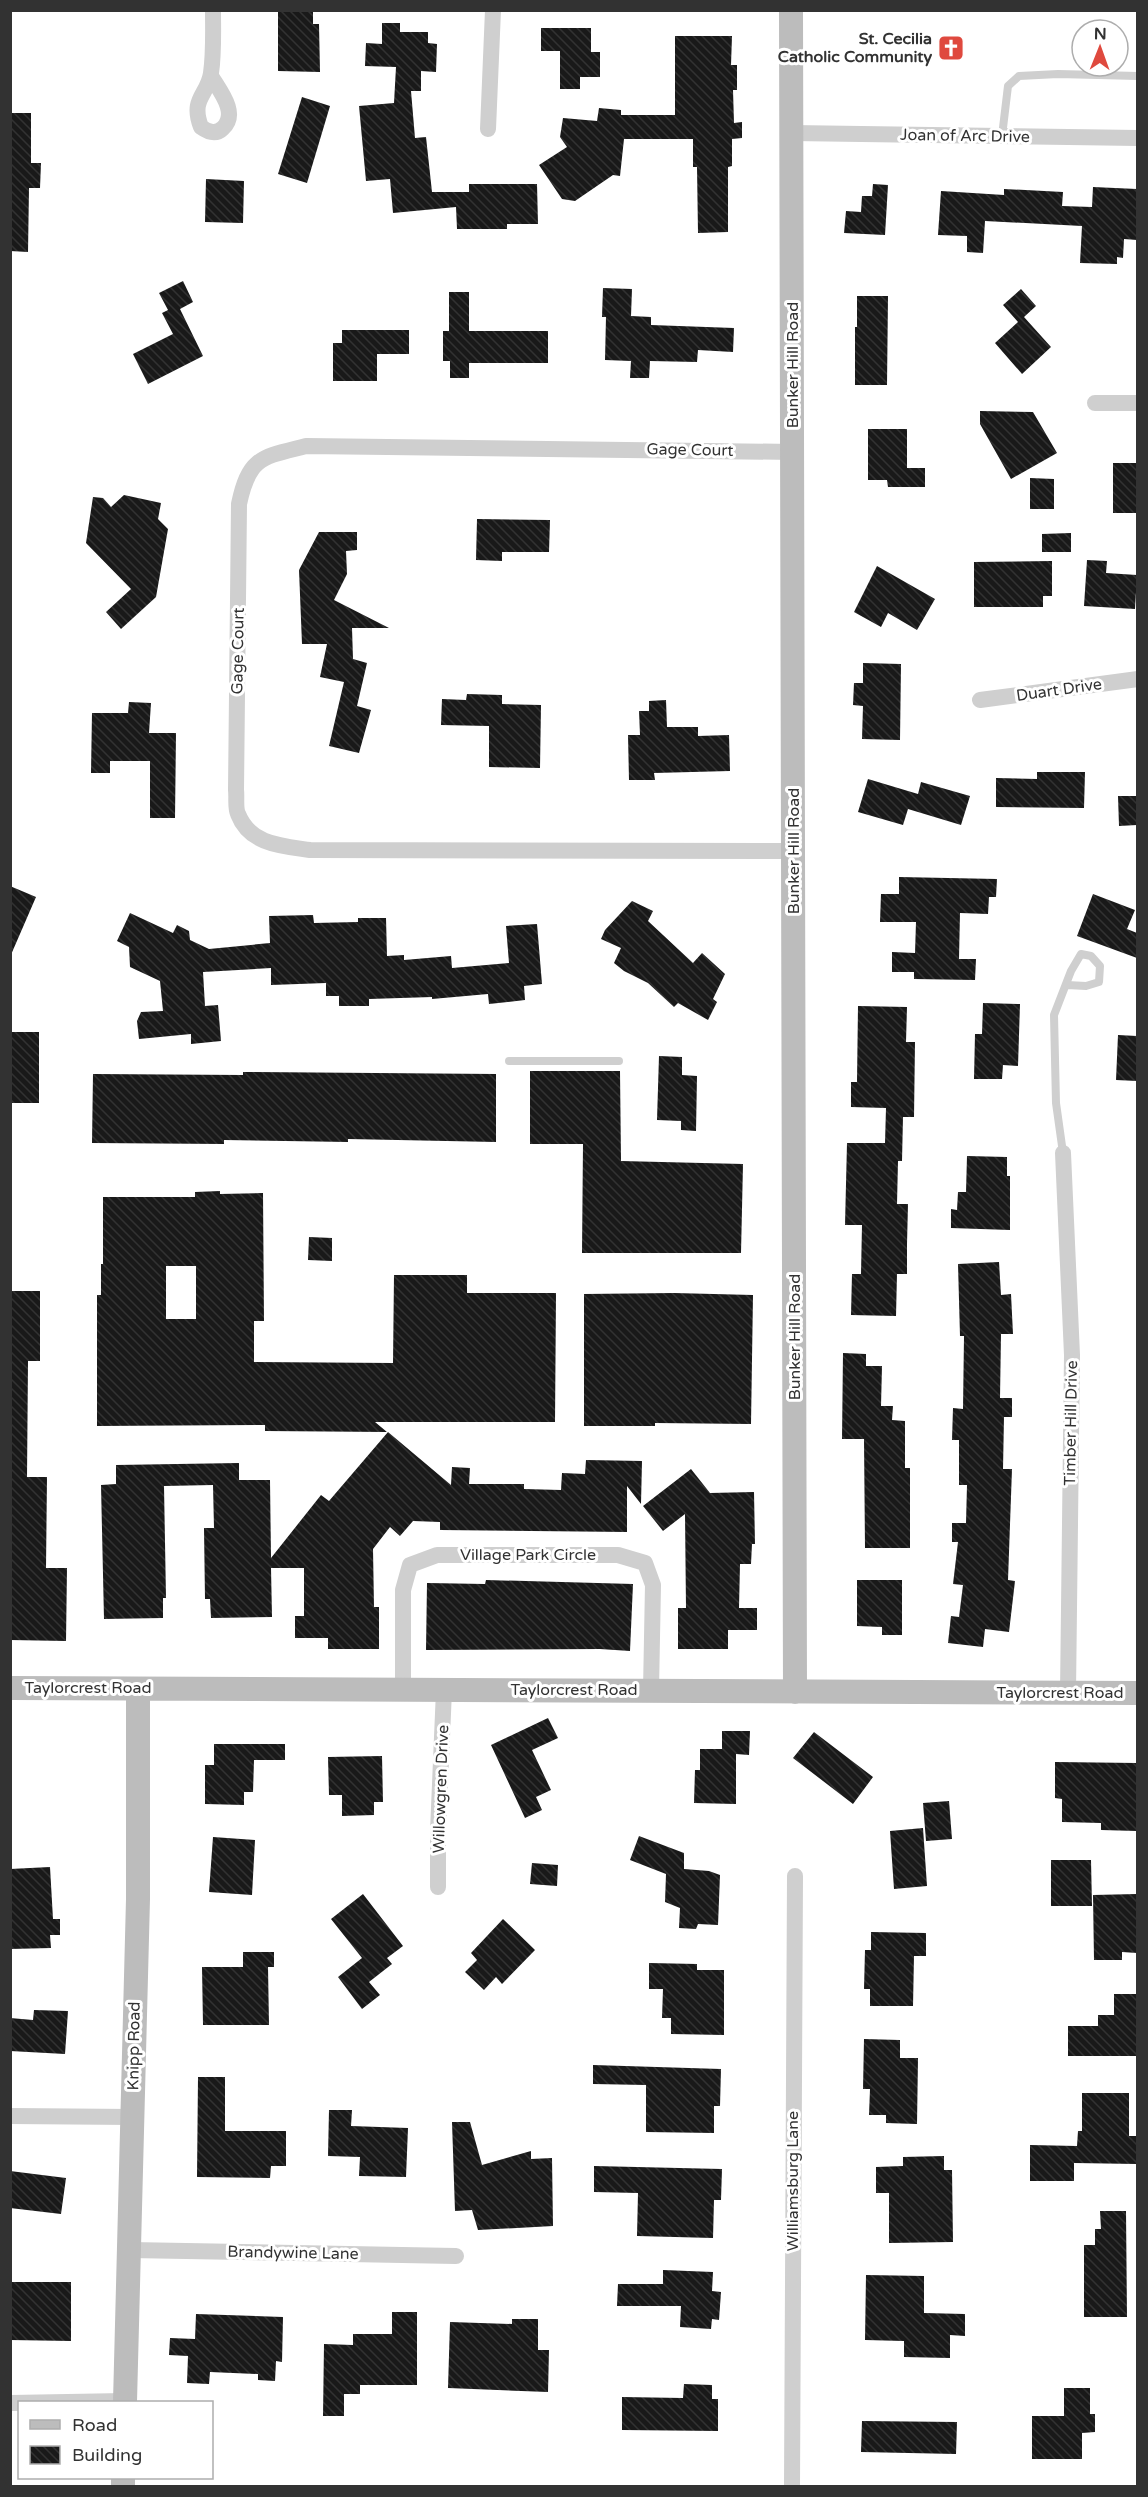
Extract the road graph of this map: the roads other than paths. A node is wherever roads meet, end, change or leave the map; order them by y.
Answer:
1 (213, 10) edge
2 (493, 10) edge
3 (791, 10) edge
4 (211, 76) dead end
5 (1137, 76) edge
6 (488, 129) dead end
7 (792, 133) junction
8 (1002, 136) junction
9 (1137, 138) edge
10 (1095, 403) dead end
11 (1137, 403) edge
12 (793, 452) junction
13 (1137, 679) edge
14 (980, 700) dead end
15 (793, 851) junction
16 (1067, 985) junction
17 (509, 1061) dead end
18 (619, 1061) dead end
19 (1063, 1153) joint
20 (10, 1688) edge
21 (138, 1689) junction
22 (403, 1690) junction
23 (444, 1690) junction
24 (651, 1690) junction
25 (795, 1692) junction
26 (1068, 1693) junction
27 (1137, 1693) edge
28 (795, 1876) dead end
29 (438, 1887) dead end
30 (10, 2116) edge
31 (133, 2117) junction
32 (129, 2250) junction
33 (456, 2256) dead end
34 (125, 2401) edge
35 (792, 2487) edge

1 - 4 street
2 - 6 street
3 - 7 street, Bunker Hill Road
5 - 8 lane
7 - 8 street, Joan of Arc Drive
7 - 12 street, Bunker Hill Road
8 - 9 street, Joan of Arc Drive
10 - 11 street
12 - 15 street, Bunker Hill Road
12 - 15 street, Gage Court
13 - 14 street, Duart Drive
15 - 25 street, Bunker Hill Road
16 - 16 lane
16 - 19 lane
17 - 18 lane
19 - 26 street, Timber Hill Drive
20 - 21 street, Taylorcrest Road
21 - 22 street, Taylorcrest Road
21 - 31 street, Knipp Road
22 - 23 street, Taylorcrest Road
22 - 24 street, Village Park Circle
23 - 24 street, Taylorcrest Road
23 - 29 street, Willowgren Drive
24 - 25 street, Taylorcrest Road
25 - 26 street, Taylorcrest Road
26 - 27 street, Taylorcrest Road
28 - 35 street, Williamsburg Lane
30 - 31 street
31 - 32 street, Knipp Road
32 - 33 street, Brandywine Lane
32 - 34 street, Knipp Road

